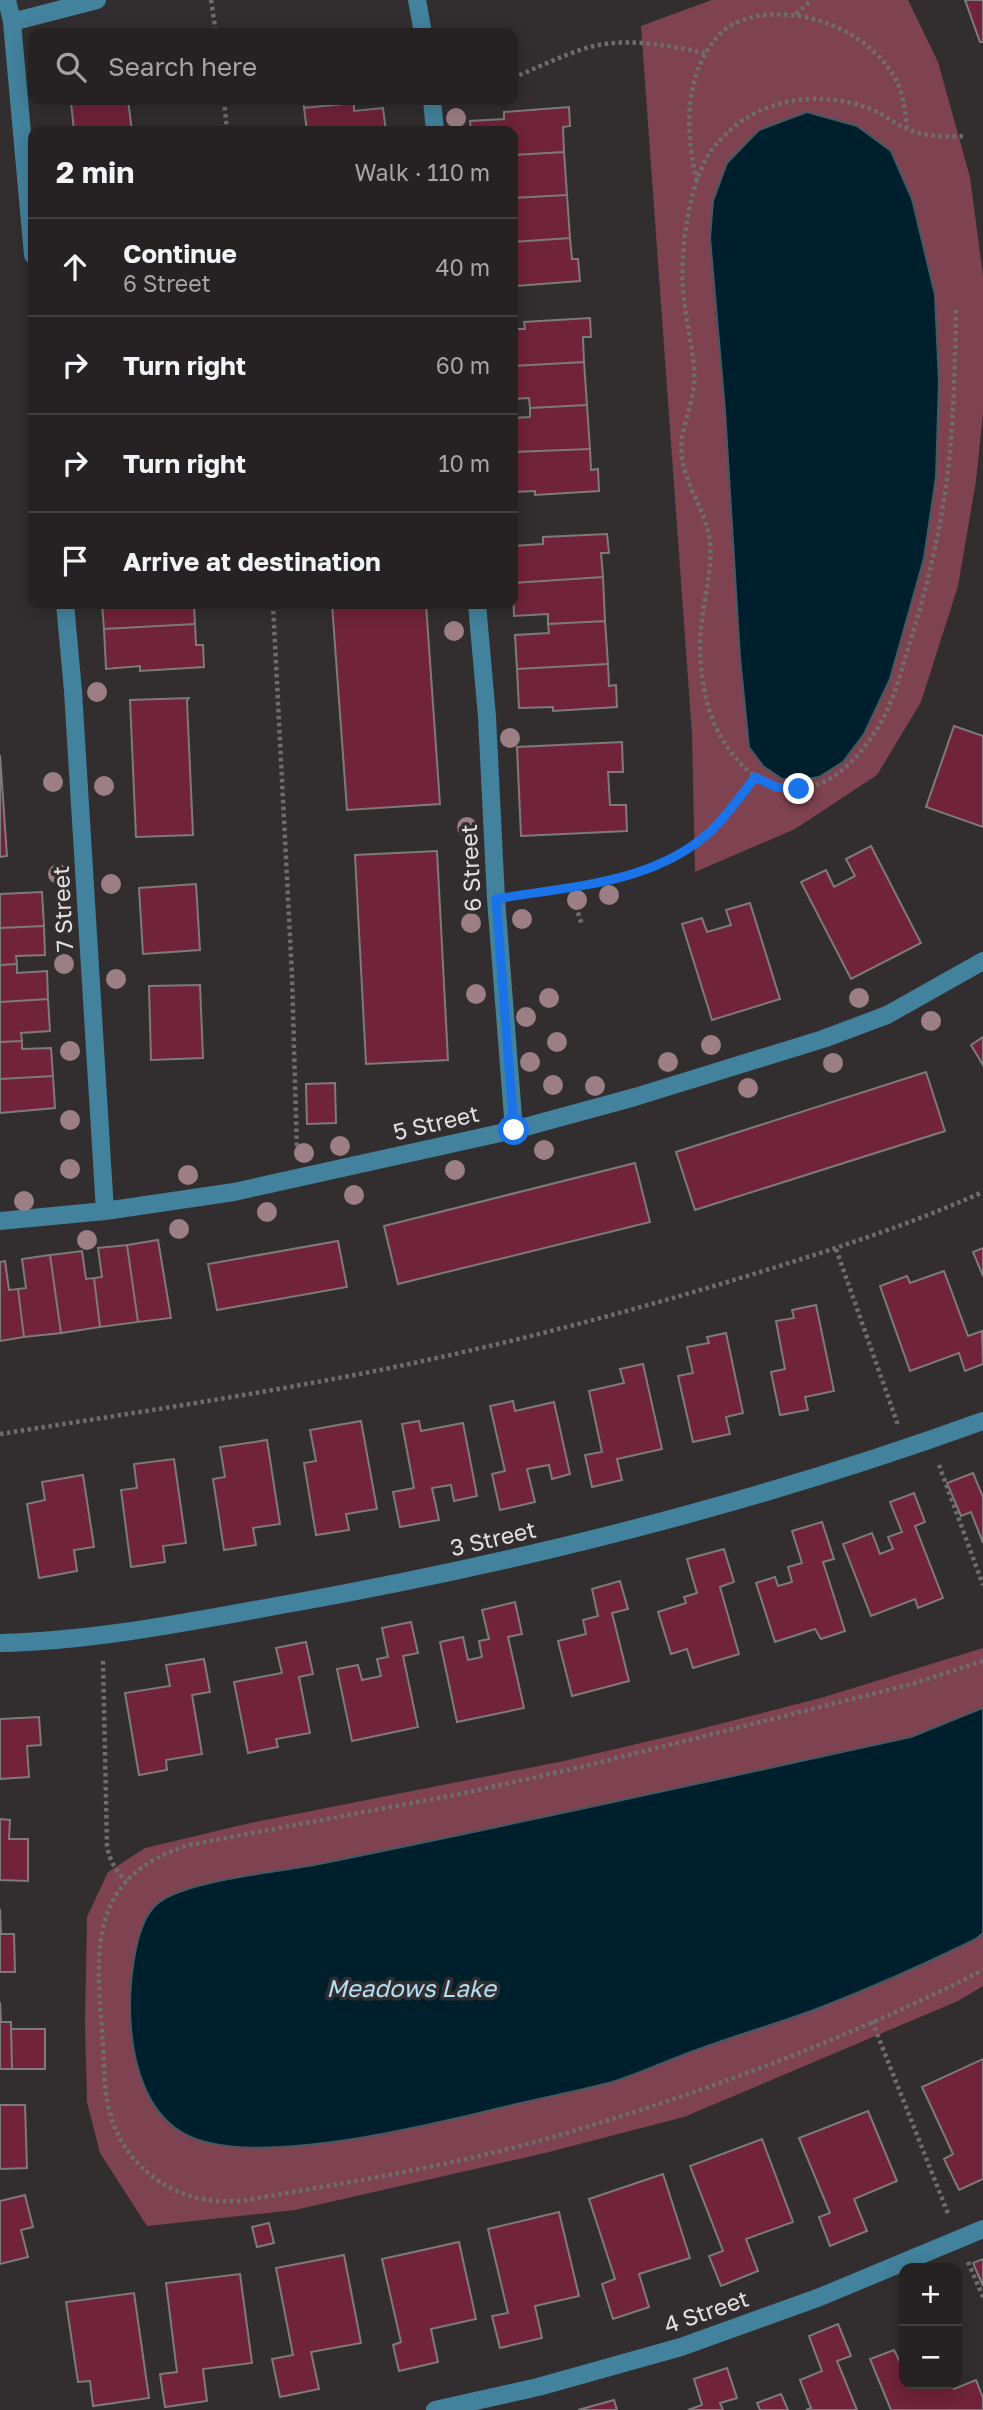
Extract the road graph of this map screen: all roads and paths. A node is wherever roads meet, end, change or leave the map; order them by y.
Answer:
1 (7, 0) edge
2 (97, 0) edge
3 (211, 0) edge
4 (417, 0) edge
5 (812, 0) edge
6 (795, 14) junction
7 (12, 22) junction
8 (215, 28) edge
9 (422, 28) edge
10 (705, 53) junction
11 (518, 76) edge
12 (225, 105) edge
13 (432, 105) edge
14 (227, 126) edge
15 (435, 126) edge
16 (908, 130) junction
17 (967, 136) dead end
18 (696, 181) junction
19 (28, 200) edge
20 (956, 310) dead end
21 (66, 609) edge
22 (273, 609) edge
23 (477, 609) edge
24 (755, 777) junction
25 (569, 886) junction
26 (496, 899) junction
27 (582, 925) dead end
28 (983, 961) edge
29 (514, 1130) junction
30 (298, 1178) junction
31 (983, 1192) edge
32 (105, 1211) junction
33 (0, 1221) edge
34 (836, 1249) junction
35 (983, 1421) edge
36 (0, 1434) edge
37 (930, 1440) junction
38 (906, 1449) junction
39 (983, 1586) edge
40 (102, 1634) junction
41 (6, 1645) edge
42 (983, 1661) edge
43 (126, 1881) junction
44 (983, 1970) edge
45 (872, 2021) junction
46 (983, 2229) edge
47 (959, 2240) junction
48 (983, 2297) edge
49 (435, 2410) edge

1 - 7 street
2 - 7 street
3 - 8 path
4 - 9 street
5 - 6 path
6 - 10 path
6 - 16 path
7 - 19 street
10 - 11 path
10 - 18 path
12 - 14 path
13 - 15 street
16 - 17 path
16 - 18 path
18 - 24 path
20 - 24 path
21 - 32 street, 7 Street
22 - 30 path
23 - 26 street, 6 Street
24 - 25 path
25 - 26 path
25 - 27 path
26 - 29 street, 6 Street
28 - 29 street, 5 Street
29 - 30 street, 5 Street
30 - 32 street, 5 Street
31 - 34 path
32 - 33 street, 5 Street
34 - 36 path
34 - 38 path
35 - 37 street, 3 Street
37 - 38 street, 3 Street
37 - 39 path
38 - 40 street, 3 Street
40 - 41 street, 3 Street
40 - 43 path
42 - 43 path
43 - 45 path
44 - 45 path
45 - 47 path
46 - 47 street, 4 Street
47 - 48 path
47 - 49 street, 4 Street

